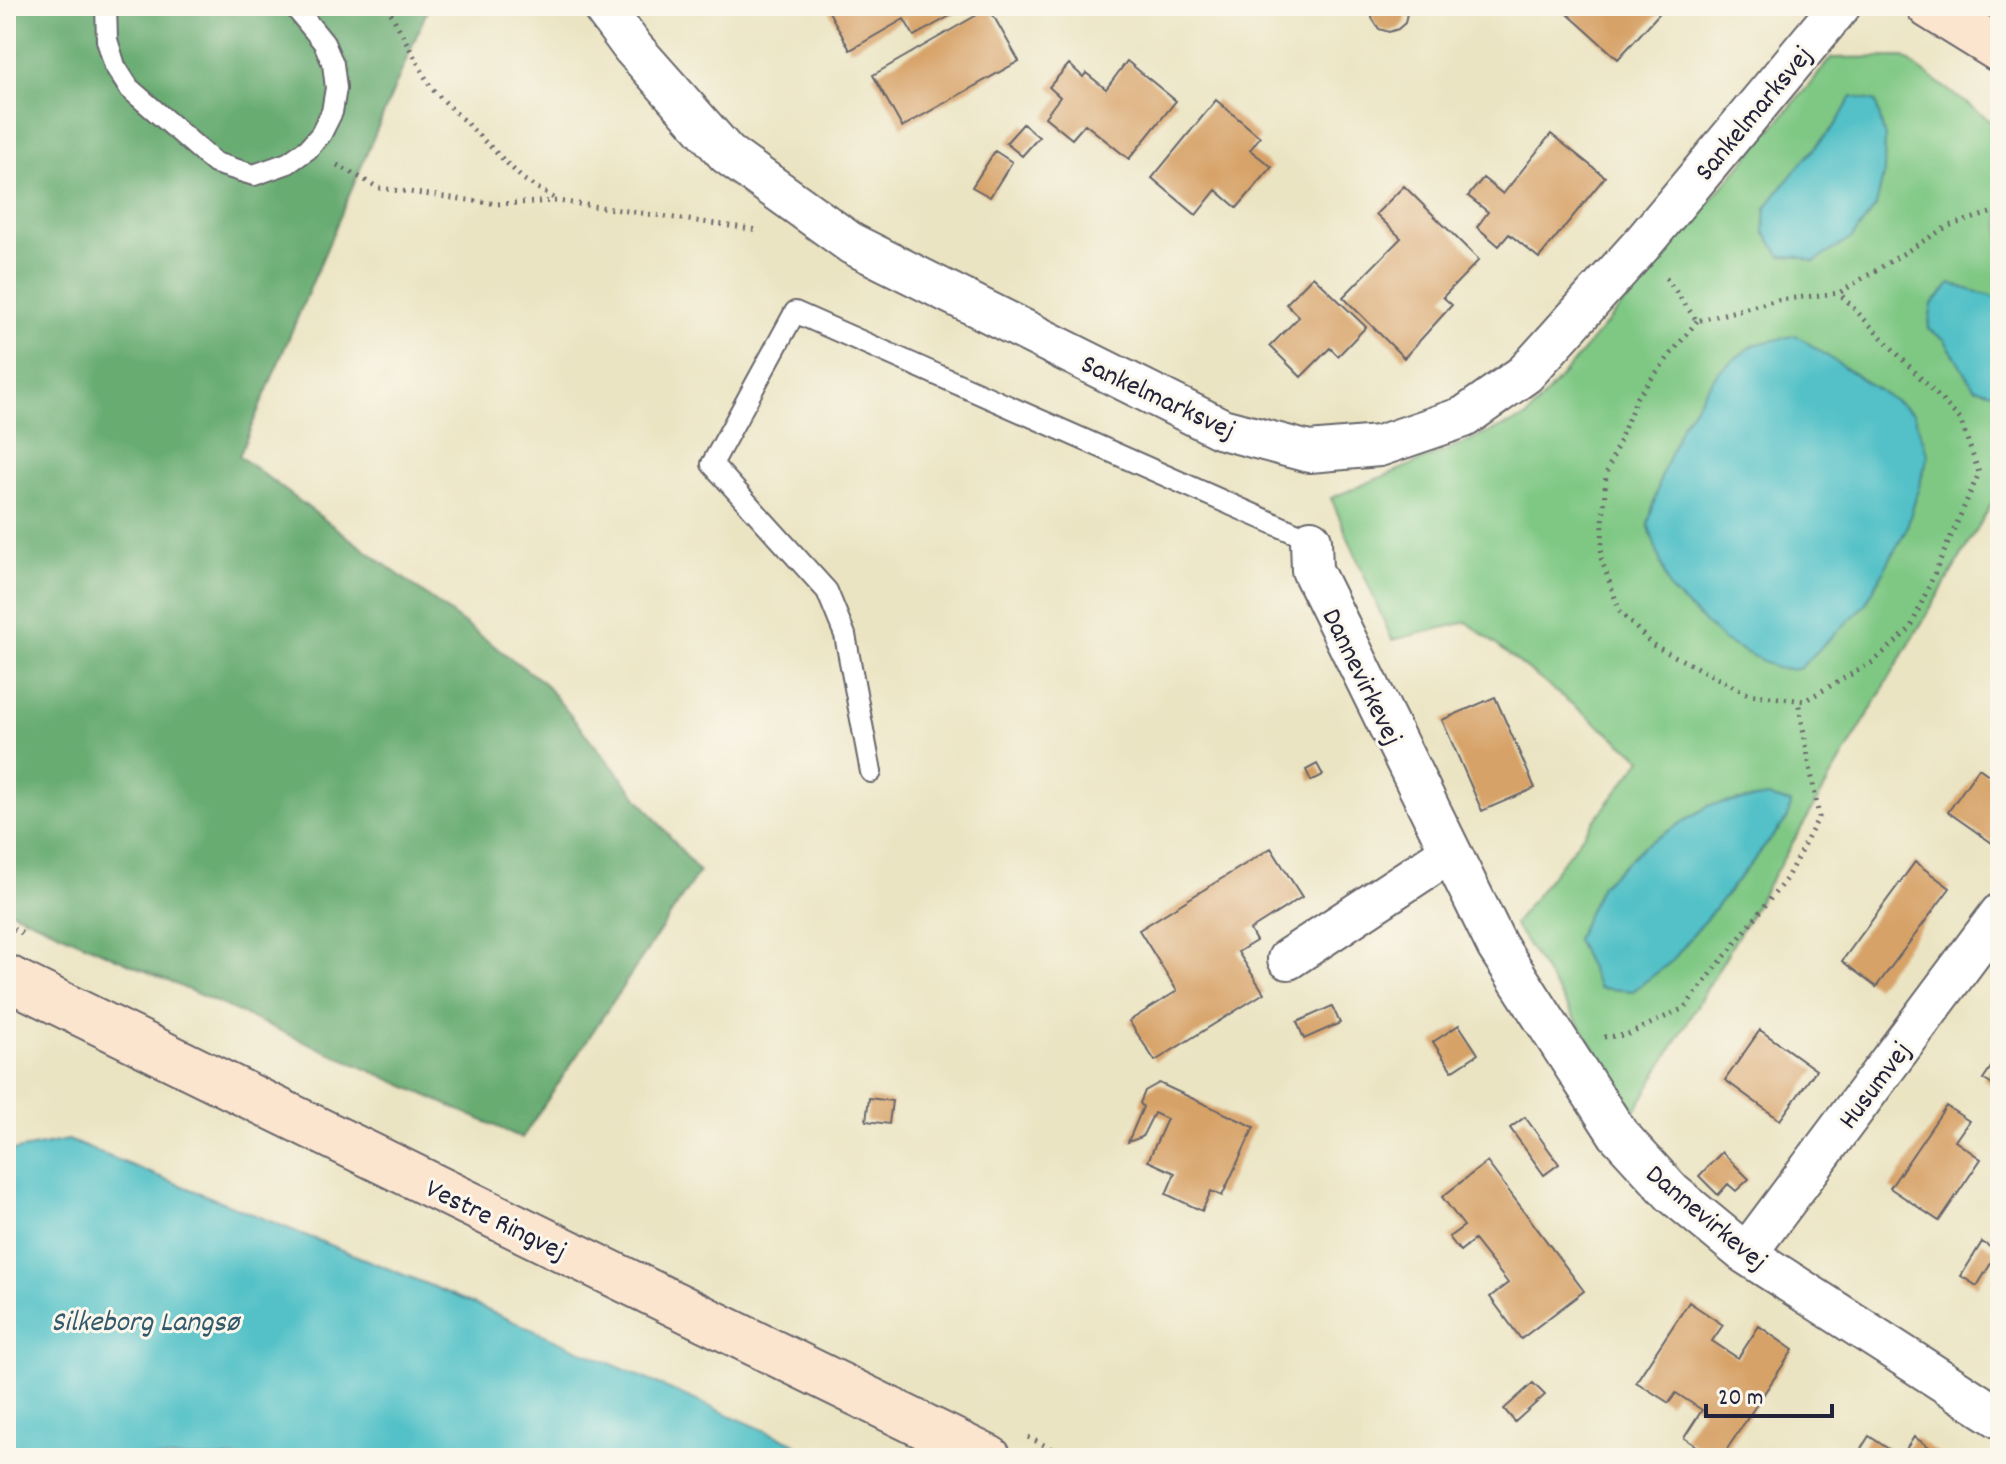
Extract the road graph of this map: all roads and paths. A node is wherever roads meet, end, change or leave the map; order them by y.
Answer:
1 (106, 6) edge
2 (294, 6) edge
3 (387, 6) edge
4 (602, 6) edge
5 (1840, 6) edge
6 (1929, 6) edge
7 (2000, 50) edge
8 (308, 149) junction
9 (558, 201) junction
10 (2000, 210) edge
11 (759, 230) dead end
12 (1642, 244) junction
13 (1839, 293) junction
14 (1697, 321) junction
15 (1311, 540) joint
16 (1798, 700) junction
17 (871, 772) dead end
18 (1449, 853) junction
19 (2000, 914) edge
20 (1288, 959) dead end
21 (6, 977) edge
22 (1557, 1042) junction
23 (1746, 1254) junction
24 (2000, 1418) edge
25 (989, 1458) edge

1 - 8 lane
2 - 8 lane
3 - 9 path
4 - 12 street, Sankelmarksvej
5 - 12 street, Sankelmarksvej
6 - 7 main road
8 - 9 path
9 - 11 path
10 - 13 path
12 - 14 path
13 - 14 path
13 - 16 path
14 - 16 path
15 - 17 lane
15 - 18 street, Dannevirkevej
16 - 22 path
18 - 20 street
18 - 22 street, Dannevirkevej
19 - 23 street, Husumvej
21 - 25 main road, Vestre Ringvej
22 - 23 street, Dannevirkevej
23 - 24 street, Dannevirkevej

